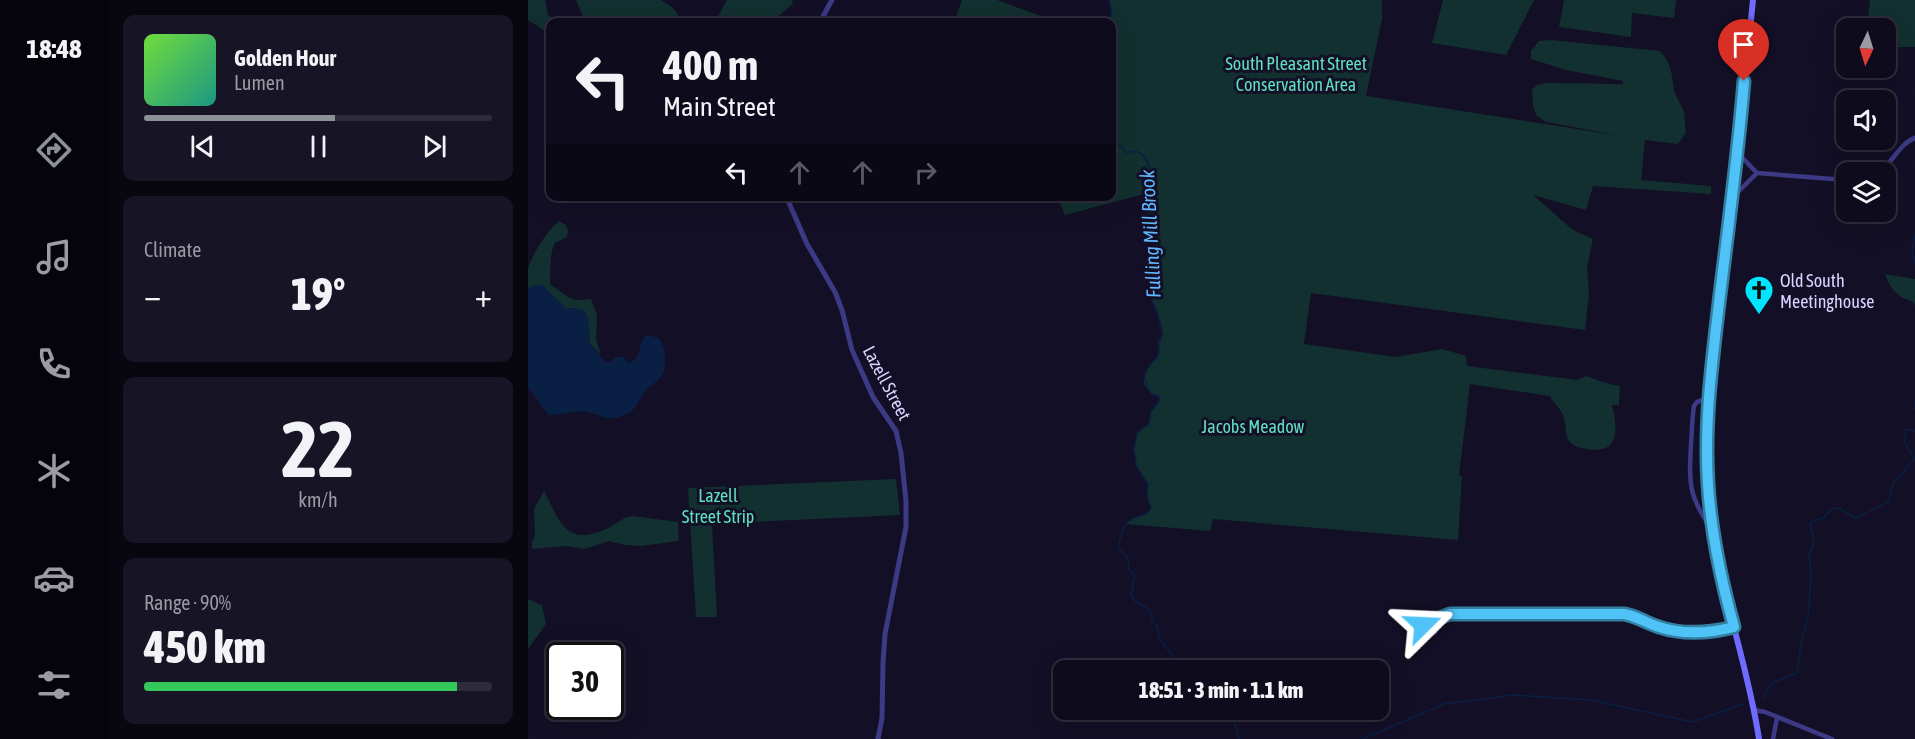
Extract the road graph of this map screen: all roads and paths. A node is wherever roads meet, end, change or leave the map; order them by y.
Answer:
1 (832, 0) edge
2 (1753, 0) edge
3 (822, 18) edge
4 (1915, 138) edge
5 (1736, 151) junction
6 (1891, 162) edge
7 (1757, 173) junction
8 (1836, 179) edge
9 (1731, 200) junction
10 (788, 201) edge
11 (1709, 398) junction
12 (1712, 529) junction
13 (1435, 622) dead end
14 (1734, 627) junction
15 (1754, 710) junction
16 (1777, 718) junction
17 (878, 739) edge
18 (1759, 739) edge
19 (1773, 739) edge
20 (1832, 739) edge

1 - 3 street
2 - 5 main road
4 - 6 street
5 - 7 street
5 - 9 main road
7 - 8 street
7 - 9 street
9 - 11 main road
10 - 17 street, Lazell Street
11 - 12 main road
11 - 12 street
12 - 14 main road
13 - 14 street
14 - 15 main road
15 - 16 street
15 - 18 main road
16 - 19 street
16 - 20 street

